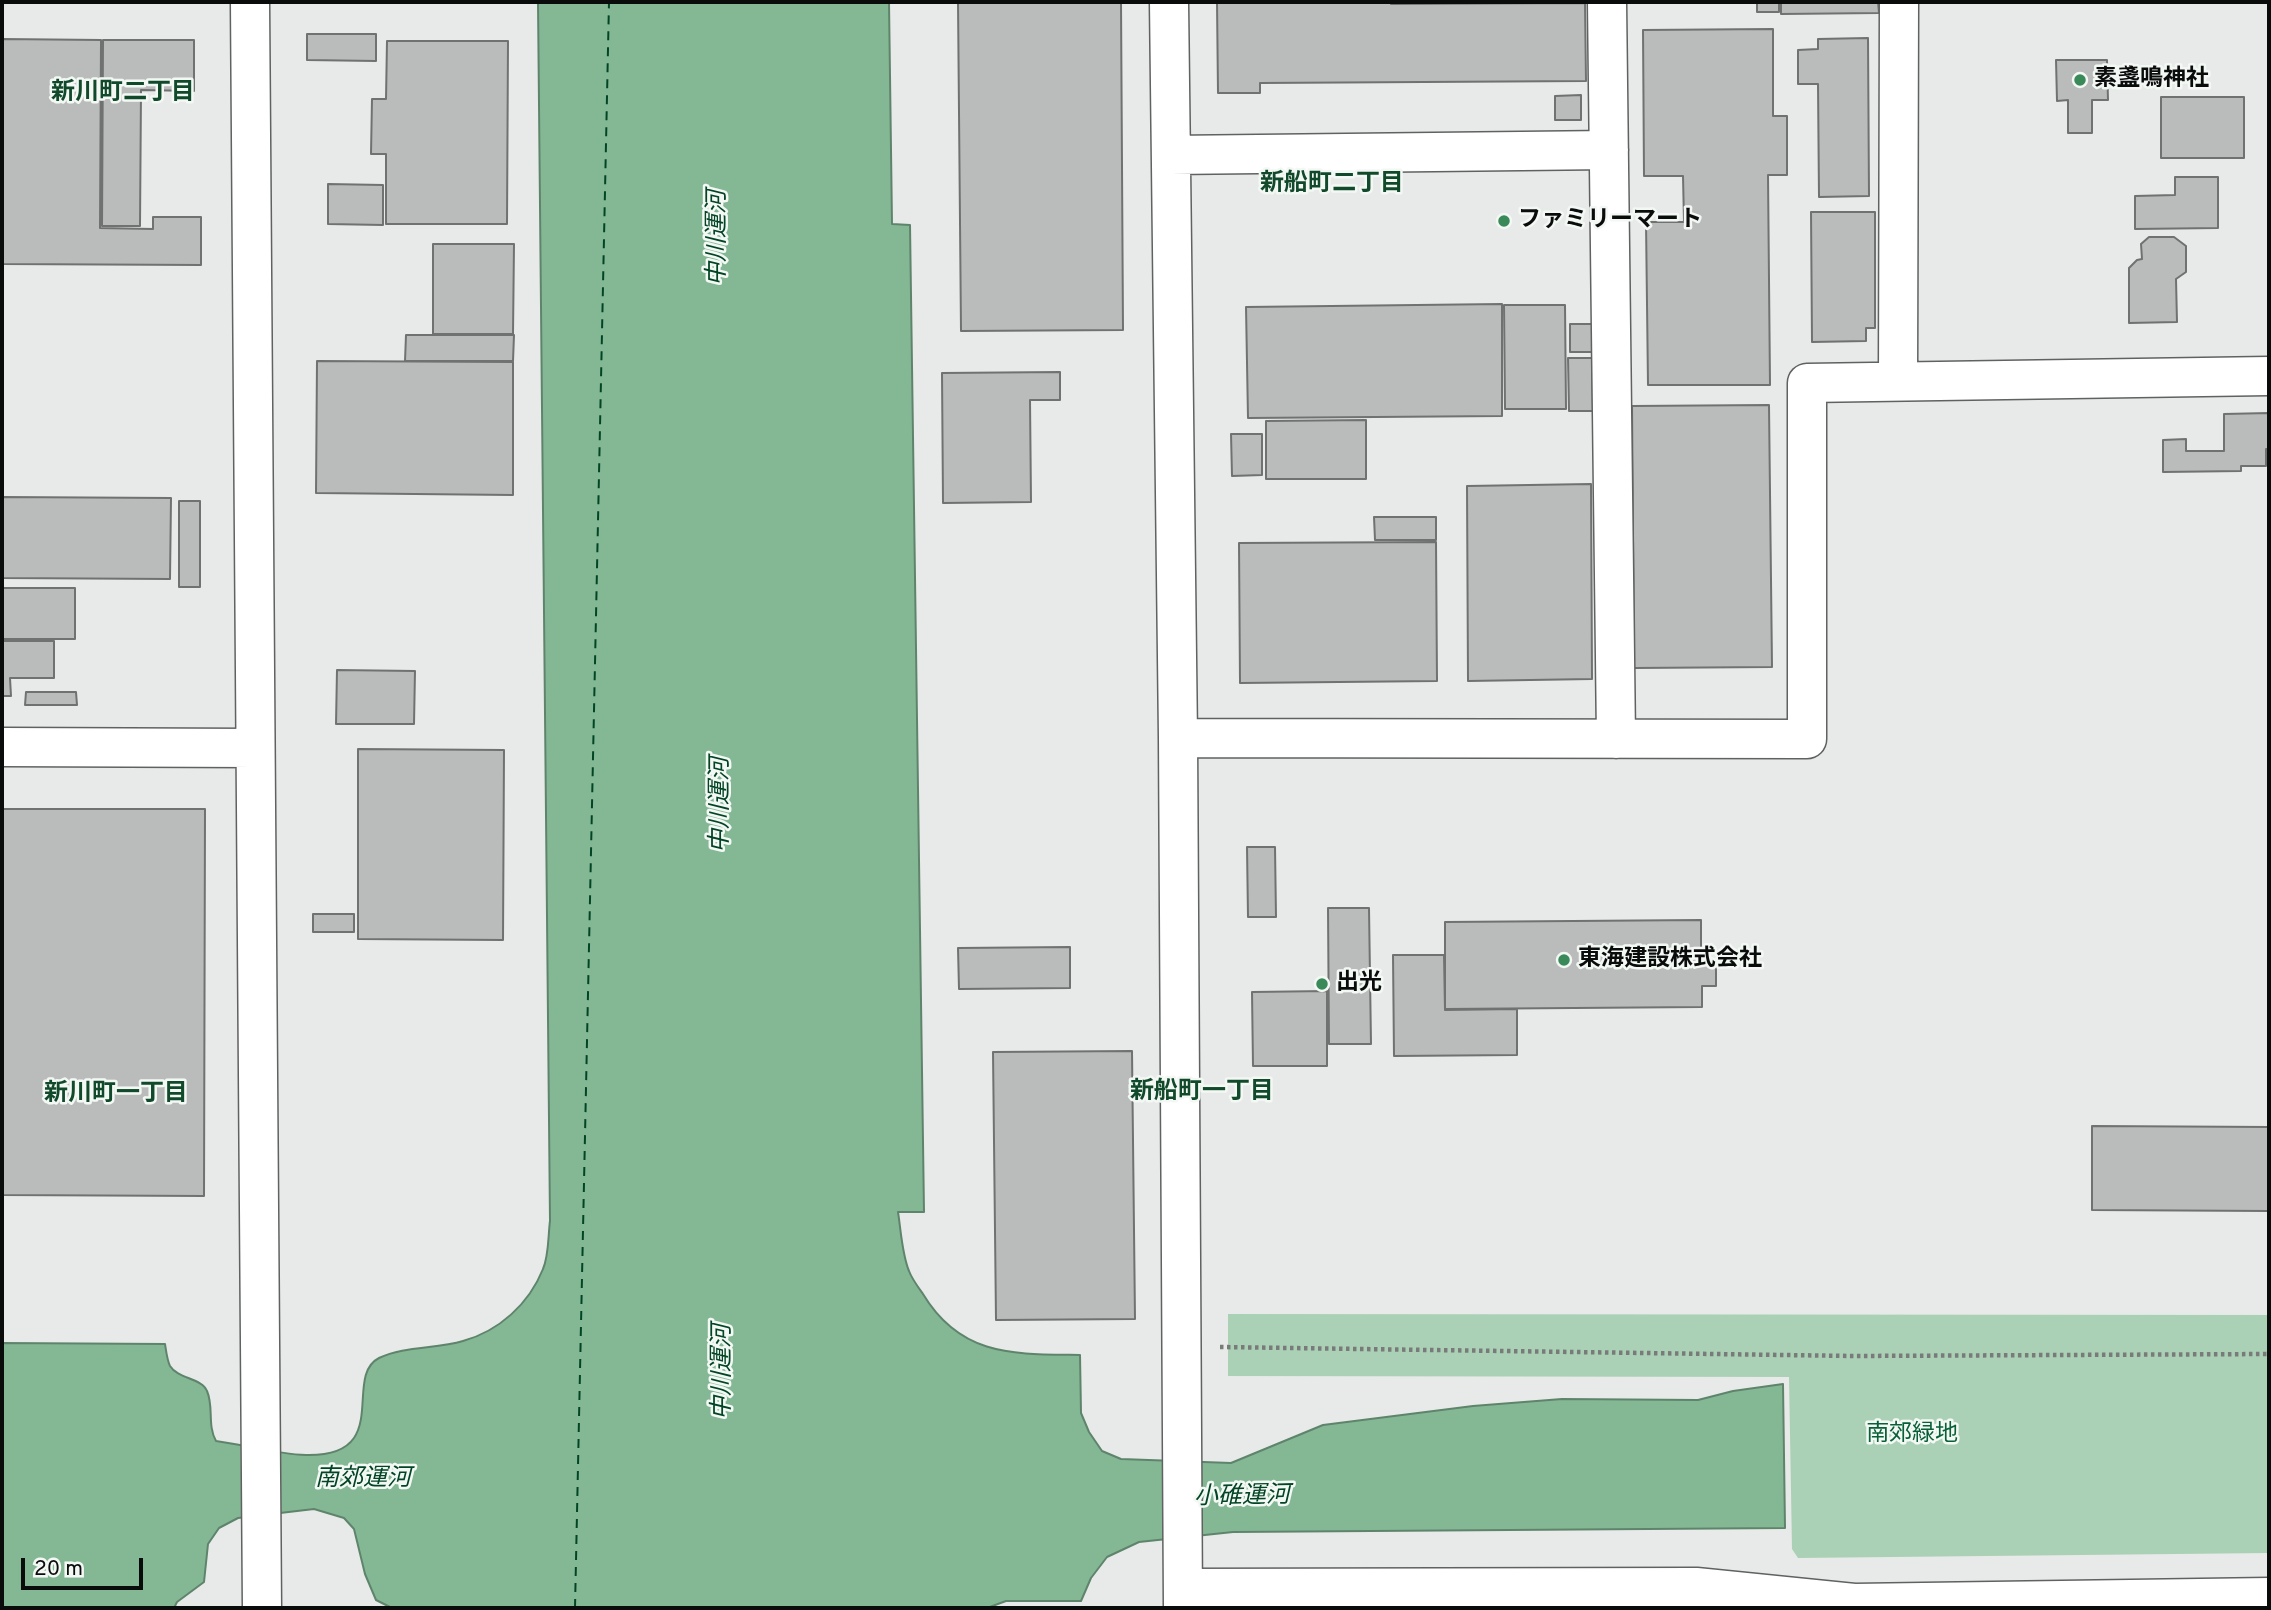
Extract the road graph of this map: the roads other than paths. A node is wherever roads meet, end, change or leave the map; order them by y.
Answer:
1 (250, 2) edge
2 (1170, 2) edge
3 (1607, 2) edge
4 (1899, 2) edge
5 (1609, 150) junction
6 (1171, 155) junction
7 (2269, 376) edge
8 (1898, 381) junction
9 (1178, 738) junction
10 (1616, 739) junction
11 (2, 747) edge
12 (255, 748) junction
13 (1183, 1585) edge
14 (2269, 1597) edge
15 (262, 1608) edge

1 - 12 street
2 - 6 street
3 - 5 street
4 - 8 street
5 - 6 street
5 - 10 street
6 - 9 street
7 - 8 street
8 - 10 street
9 - 10 street
9 - 13 street
11 - 12 street
12 - 15 street
13 - 14 street

